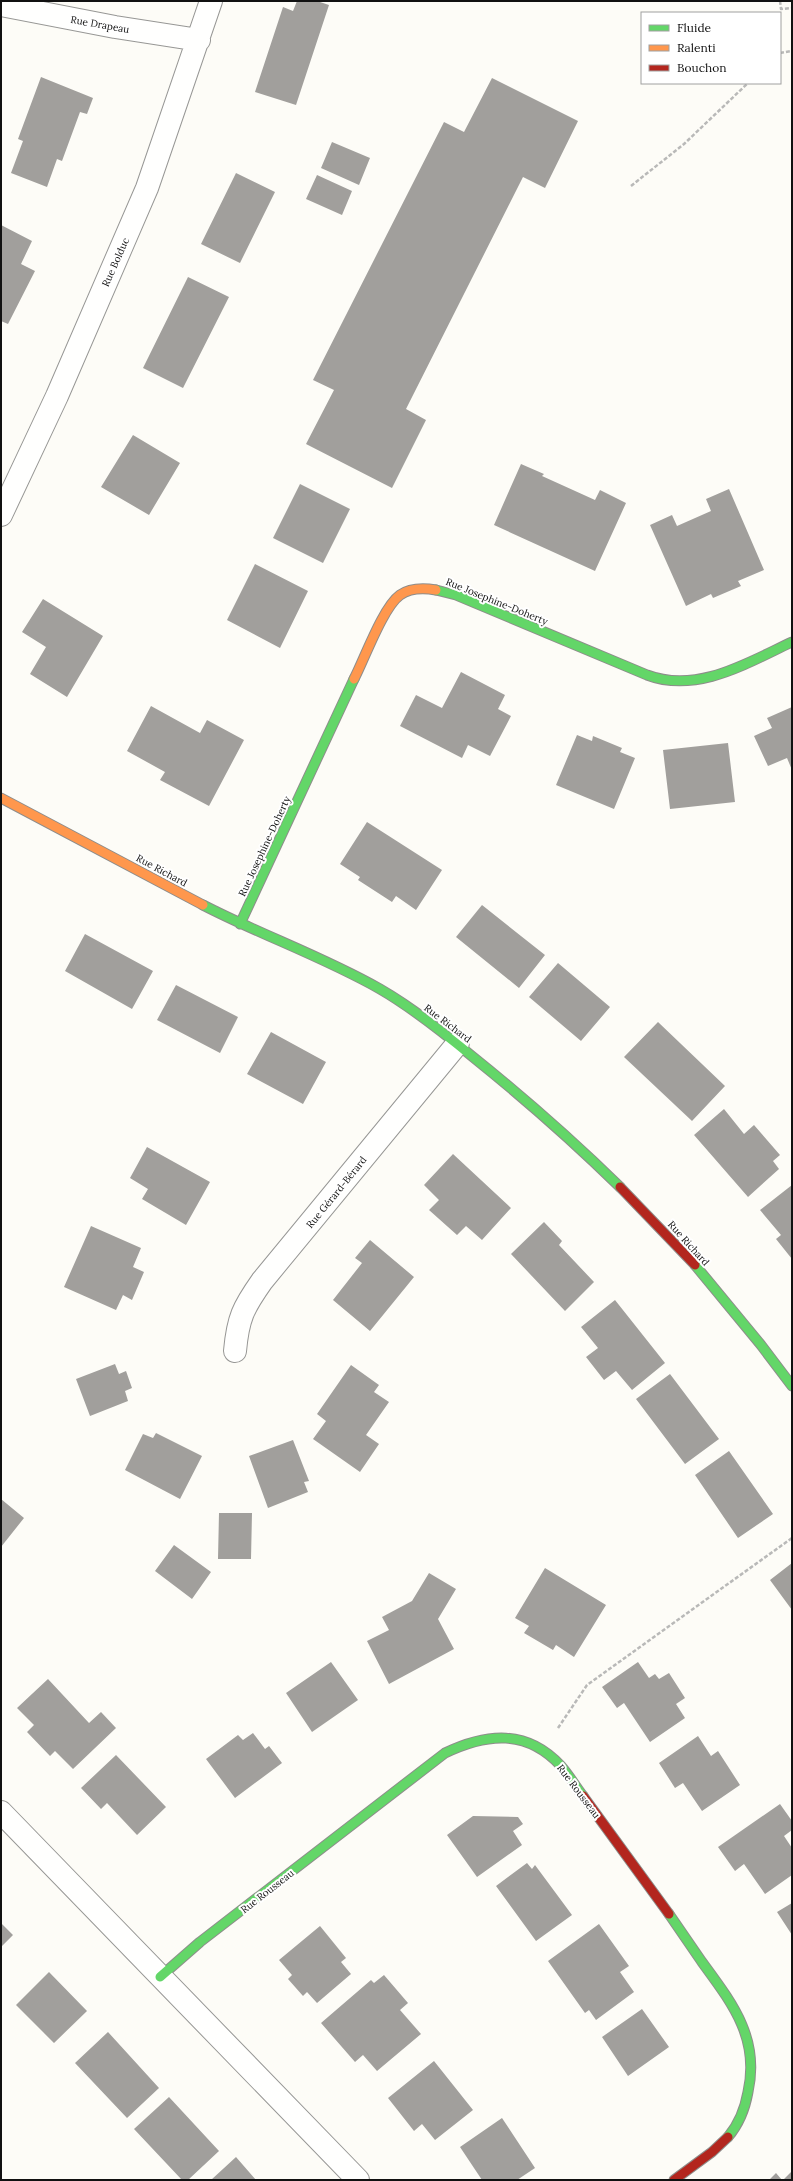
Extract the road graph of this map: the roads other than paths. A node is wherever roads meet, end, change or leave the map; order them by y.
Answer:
1 (211, 1) edge
2 (1, 6) edge
3 (199, 40) junction
4 (1, 515) edge
5 (792, 642) edge
6 (1, 798) edge
7 (240, 924) junction
8 (458, 1043) junction
9 (235, 1351) dead end
10 (792, 1386) edge
11 (1, 1812) edge
12 (160, 1977) junction
13 (358, 2180) edge
14 (674, 2180) edge

1 - 3 street, Rue Bolduc
2 - 3 street, Rue Drapeau
3 - 4 street, Rue Bolduc
5 - 7 street, Rue Josephine-Doherty
6 - 7 street, Rue Richard
7 - 8 street, Rue Richard
8 - 9 street, Rue Gérard-Bérard
8 - 10 street, Rue Richard
11 - 12 street
12 - 13 street
12 - 14 street, Rue Rousseau

